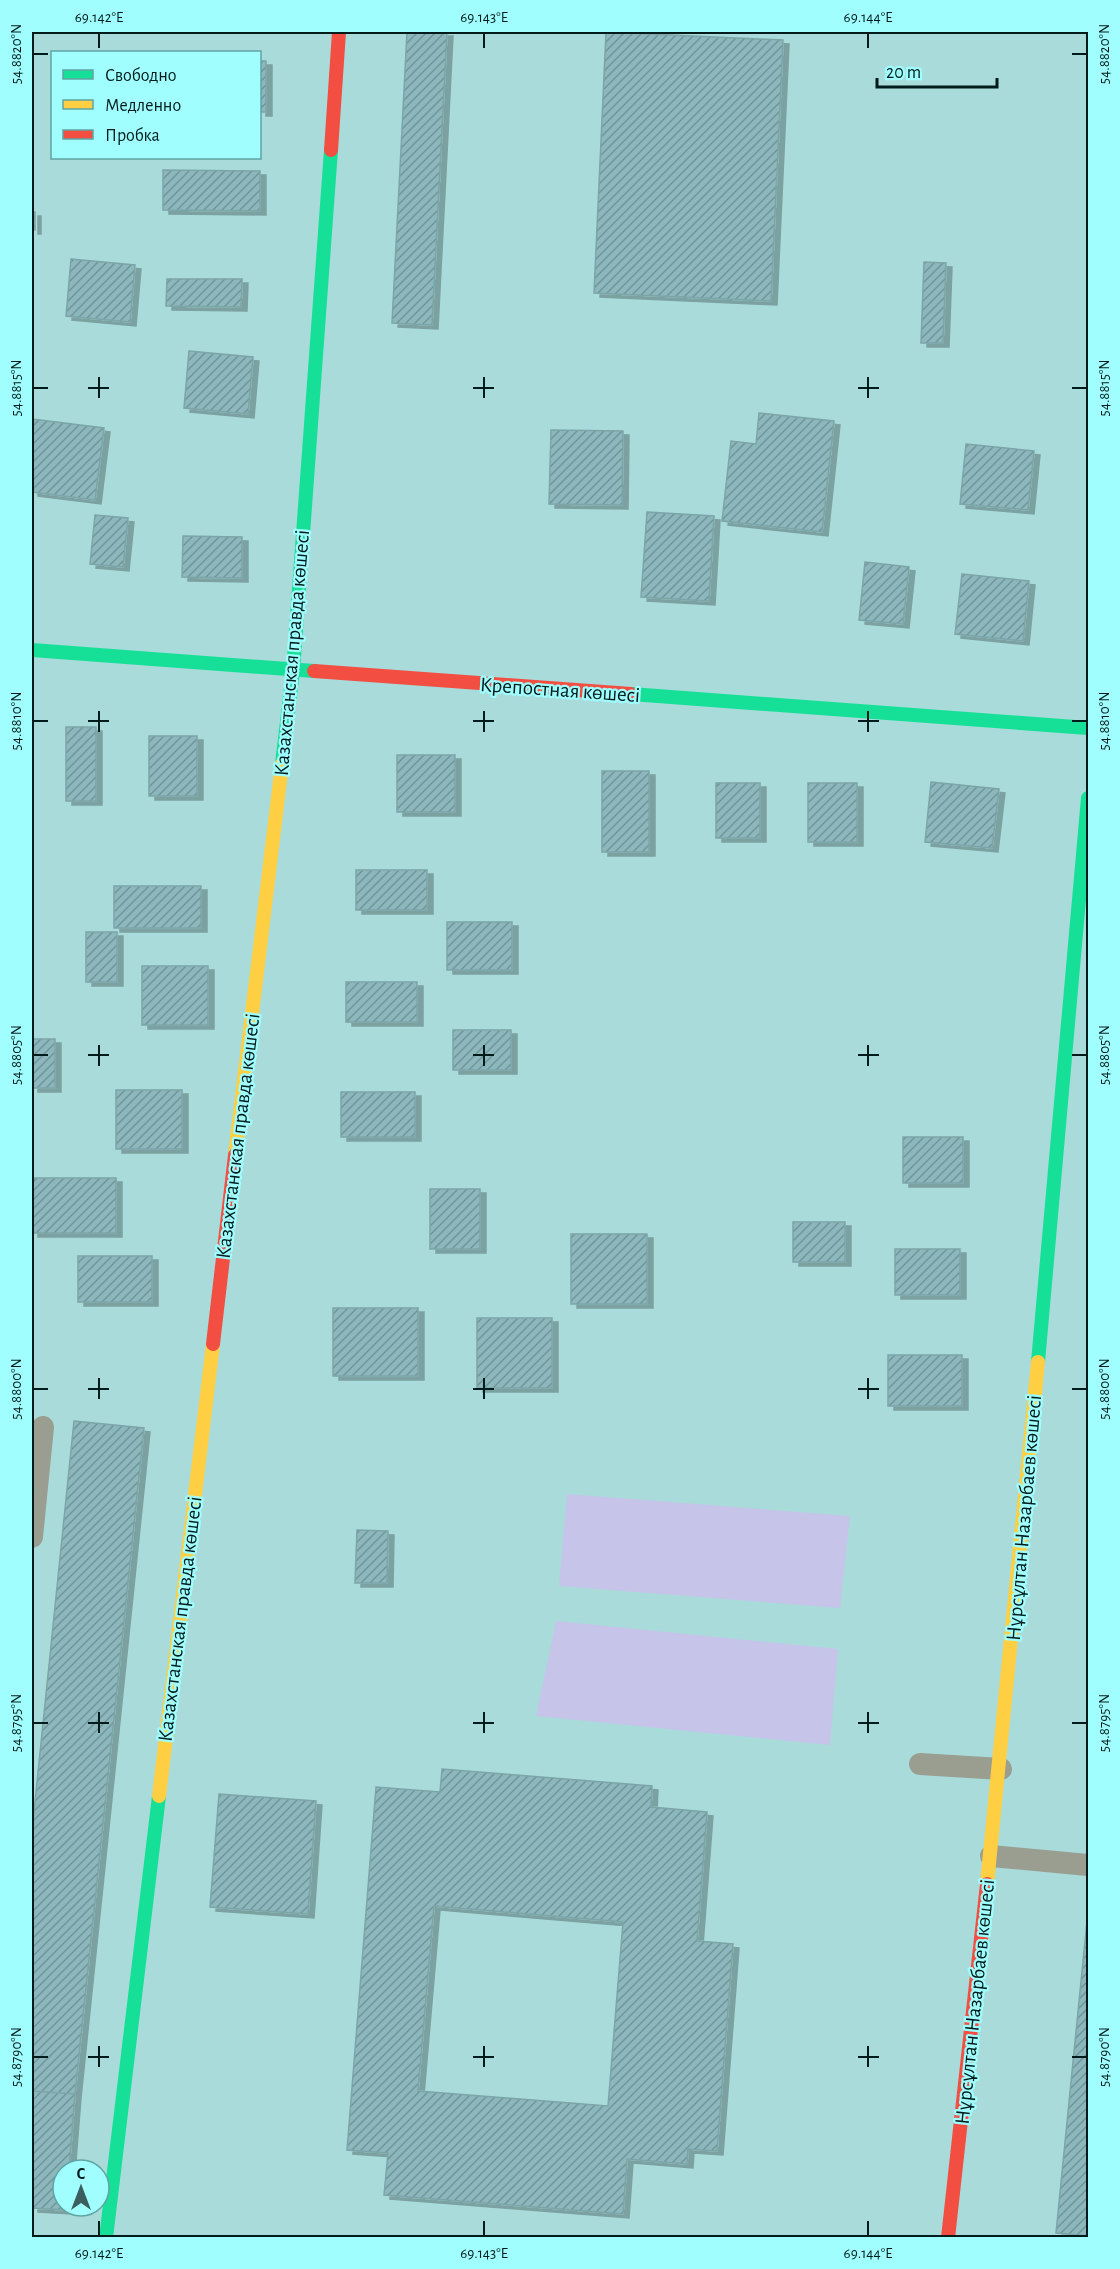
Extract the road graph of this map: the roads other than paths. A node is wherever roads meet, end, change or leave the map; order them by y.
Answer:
1 (339, 32) edge
2 (32, 650) edge
3 (293, 671) junction
4 (1089, 728) edge
5 (1089, 798) edge
6 (43, 1427) dead end
7 (32, 1537) edge
8 (920, 1764) dead end
9 (1001, 1770) junction
10 (991, 1856) junction
11 (1089, 1865) edge
12 (106, 2238) edge
13 (948, 2238) edge

1 - 3 street, Казахстанская правда көшесі
2 - 3 street, Крепостная көшесі
3 - 4 street, Крепостная көшесі
3 - 12 street, Казахстанская правда көшесі
5 - 9 street, Нұрсұлтан Назарбаев көшесі
6 - 7 lane
8 - 9 lane
9 - 10 street, Нұрсұлтан Назарбаев көшесі
10 - 11 lane
10 - 13 street, Нұрсұлтан Назарбаев көшесі

